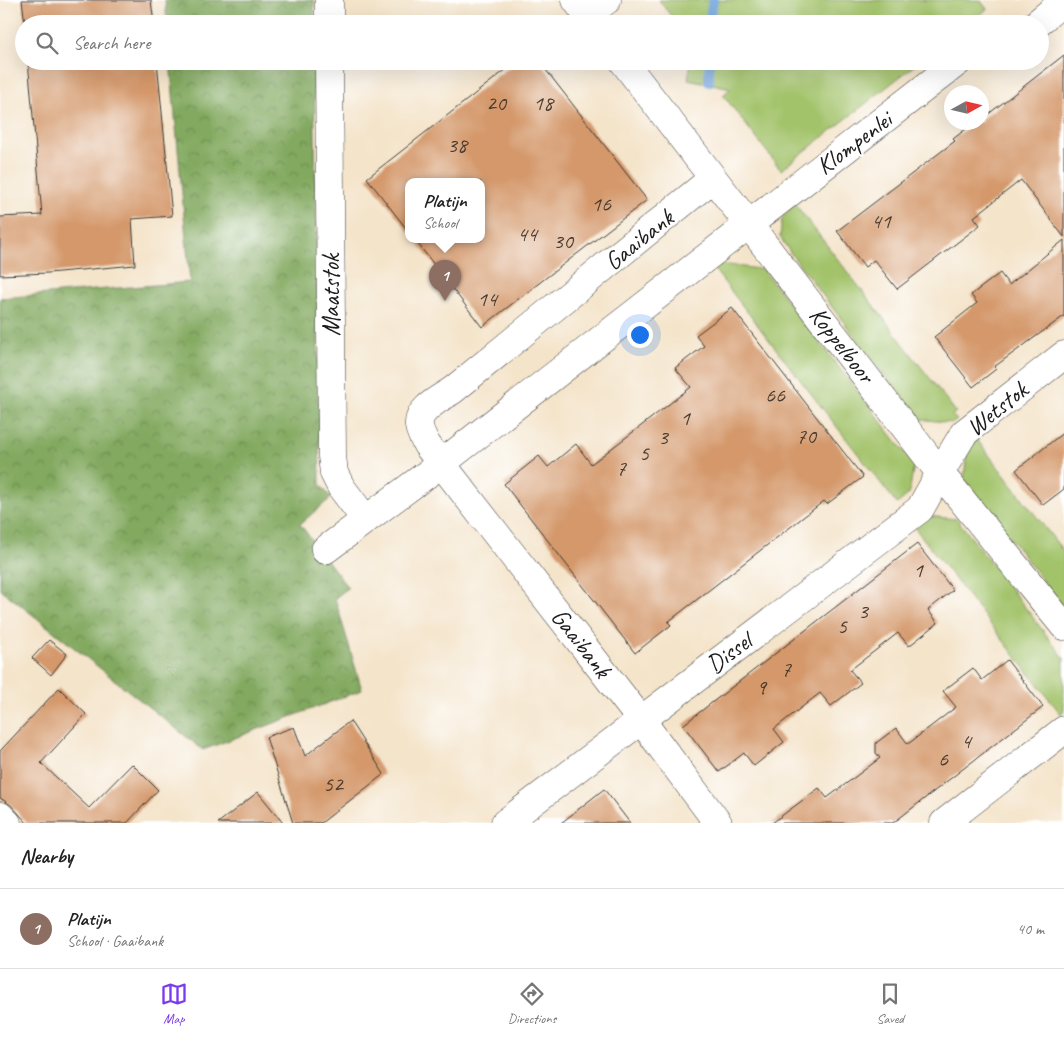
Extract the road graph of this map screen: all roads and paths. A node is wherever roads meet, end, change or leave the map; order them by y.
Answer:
1 (328, 0) edge
2 (1064, 1) edge
3 (329, 15) edge
4 (1047, 15) edge
5 (329, 70) edge
6 (630, 70) edge
7 (947, 70) edge
8 (712, 179) junction
9 (749, 225) junction
10 (1064, 355) edge
11 (442, 464) junction
12 (940, 473) junction
13 (366, 519) junction
14 (325, 550) dead end
15 (1064, 626) edge
16 (641, 720) junction
17 (1064, 730) edge
18 (0, 816) edge
19 (8, 823) edge
20 (505, 823) edge
21 (718, 823) edge
22 (944, 823) edge

1 - 3 street
2 - 4 street
5 - 13 street, Maatstok
6 - 8 street, Koppelboor
7 - 9 street, Klompenlei
8 - 9 street, Koppelboor
8 - 11 street, Gaaibank
9 - 11 street
9 - 12 street, Koppelboor
10 - 12 street, Wetstok
11 - 13 street
11 - 16 street, Gaaibank
12 - 15 street, Koppelboor
12 - 16 street, Dissel
13 - 14 street
16 - 20 street, Dissel
16 - 21 street, Gaaibank
17 - 22 street
18 - 19 street

